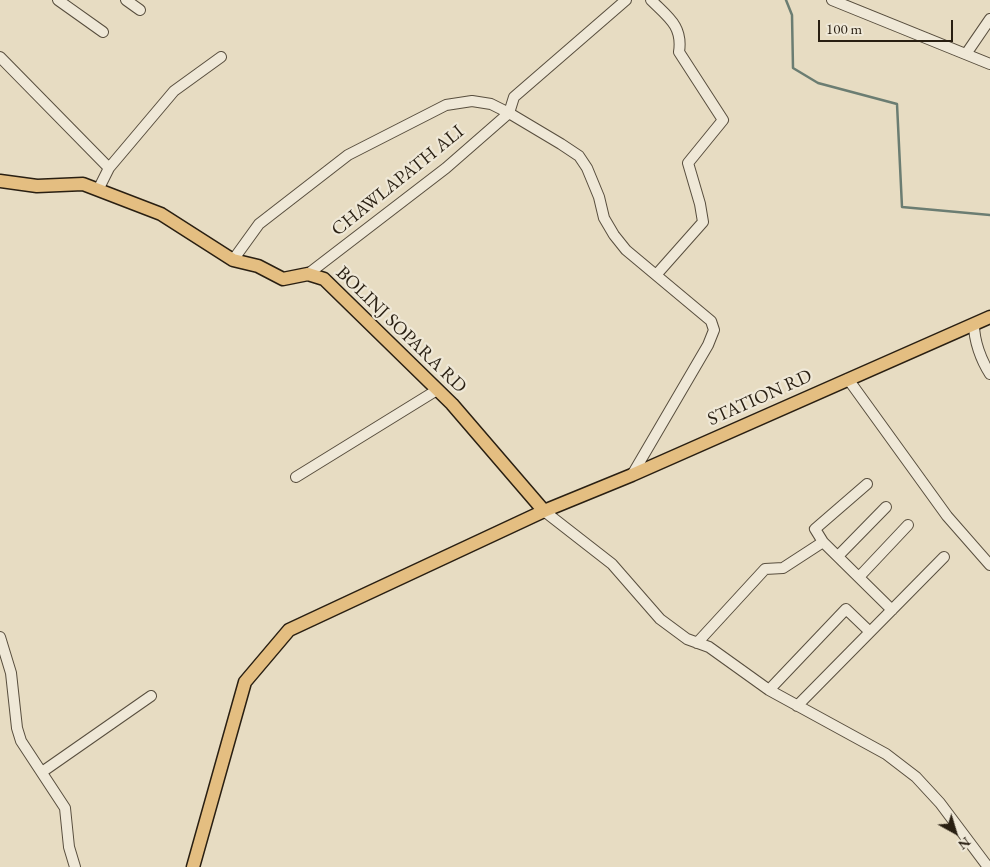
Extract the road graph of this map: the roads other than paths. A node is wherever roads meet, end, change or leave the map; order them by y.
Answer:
1 (58, 0) edge
2 (126, 0) edge
3 (626, 0) edge
4 (651, 0) edge
5 (834, 0) edge
6 (140, 10) dead end
7 (990, 19) edge
8 (103, 32) dead end
9 (966, 54) junction
10 (0, 57) edge
11 (221, 58) dead end
12 (990, 64) edge
13 (509, 113) junction
14 (109, 168) junction
15 (0, 182) edge
16 (98, 190) junction
17 (233, 260) junction
18 (308, 274) junction
19 (656, 275) junction
20 (990, 317) edge
21 (974, 324) junction
22 (990, 374) edge
23 (848, 380) junction
24 (437, 390) junction
25 (632, 475) junction
26 (296, 477) dead end
27 (867, 484) dead end
28 (886, 507) dead end
29 (544, 511) junction
30 (908, 525) dead end
31 (823, 542) junction
32 (839, 555) junction
33 (944, 557) dead end
34 (990, 565) edge
35 (859, 576) junction
36 (892, 610) junction
37 (870, 632) junction
38 (0, 637) edge
39 (697, 643) junction
40 (769, 690) junction
41 (151, 696) dead end
42 (797, 706) junction
43 (42, 772) junction
44 (76, 867) edge
45 (193, 867) edge
46 (988, 867) edge

1 - 8 street
2 - 6 street
3 - 13 street
4 - 19 street
5 - 9 street
7 - 9 street
9 - 12 street
10 - 14 street
11 - 14 street
13 - 17 street
13 - 18 street, CHAWLAPATH ALI
13 - 19 street
14 - 16 street
15 - 16 main road, BOLINJ SOPARA RD
16 - 17 main road, BOLINJ SOPARA RD
17 - 18 main road, BOLINJ SOPARA RD
18 - 24 main road, BOLINJ SOPARA RD
19 - 25 street
20 - 21 main road, STATION RD
21 - 22 street
21 - 23 main road, STATION RD
23 - 25 main road, STATION RD
23 - 34 street
24 - 26 street
24 - 29 main road, BOLINJ SOPARA RD
25 - 29 main road, STATION RD
27 - 31 street
28 - 32 street
29 - 39 street
29 - 45 main road, STATION RD
30 - 35 street
31 - 32 street
31 - 39 street
32 - 35 street
33 - 36 street
35 - 36 street
36 - 37 street
37 - 40 street
37 - 42 street
38 - 43 street
39 - 40 street
40 - 42 street
41 - 43 street
42 - 46 street
43 - 44 street

